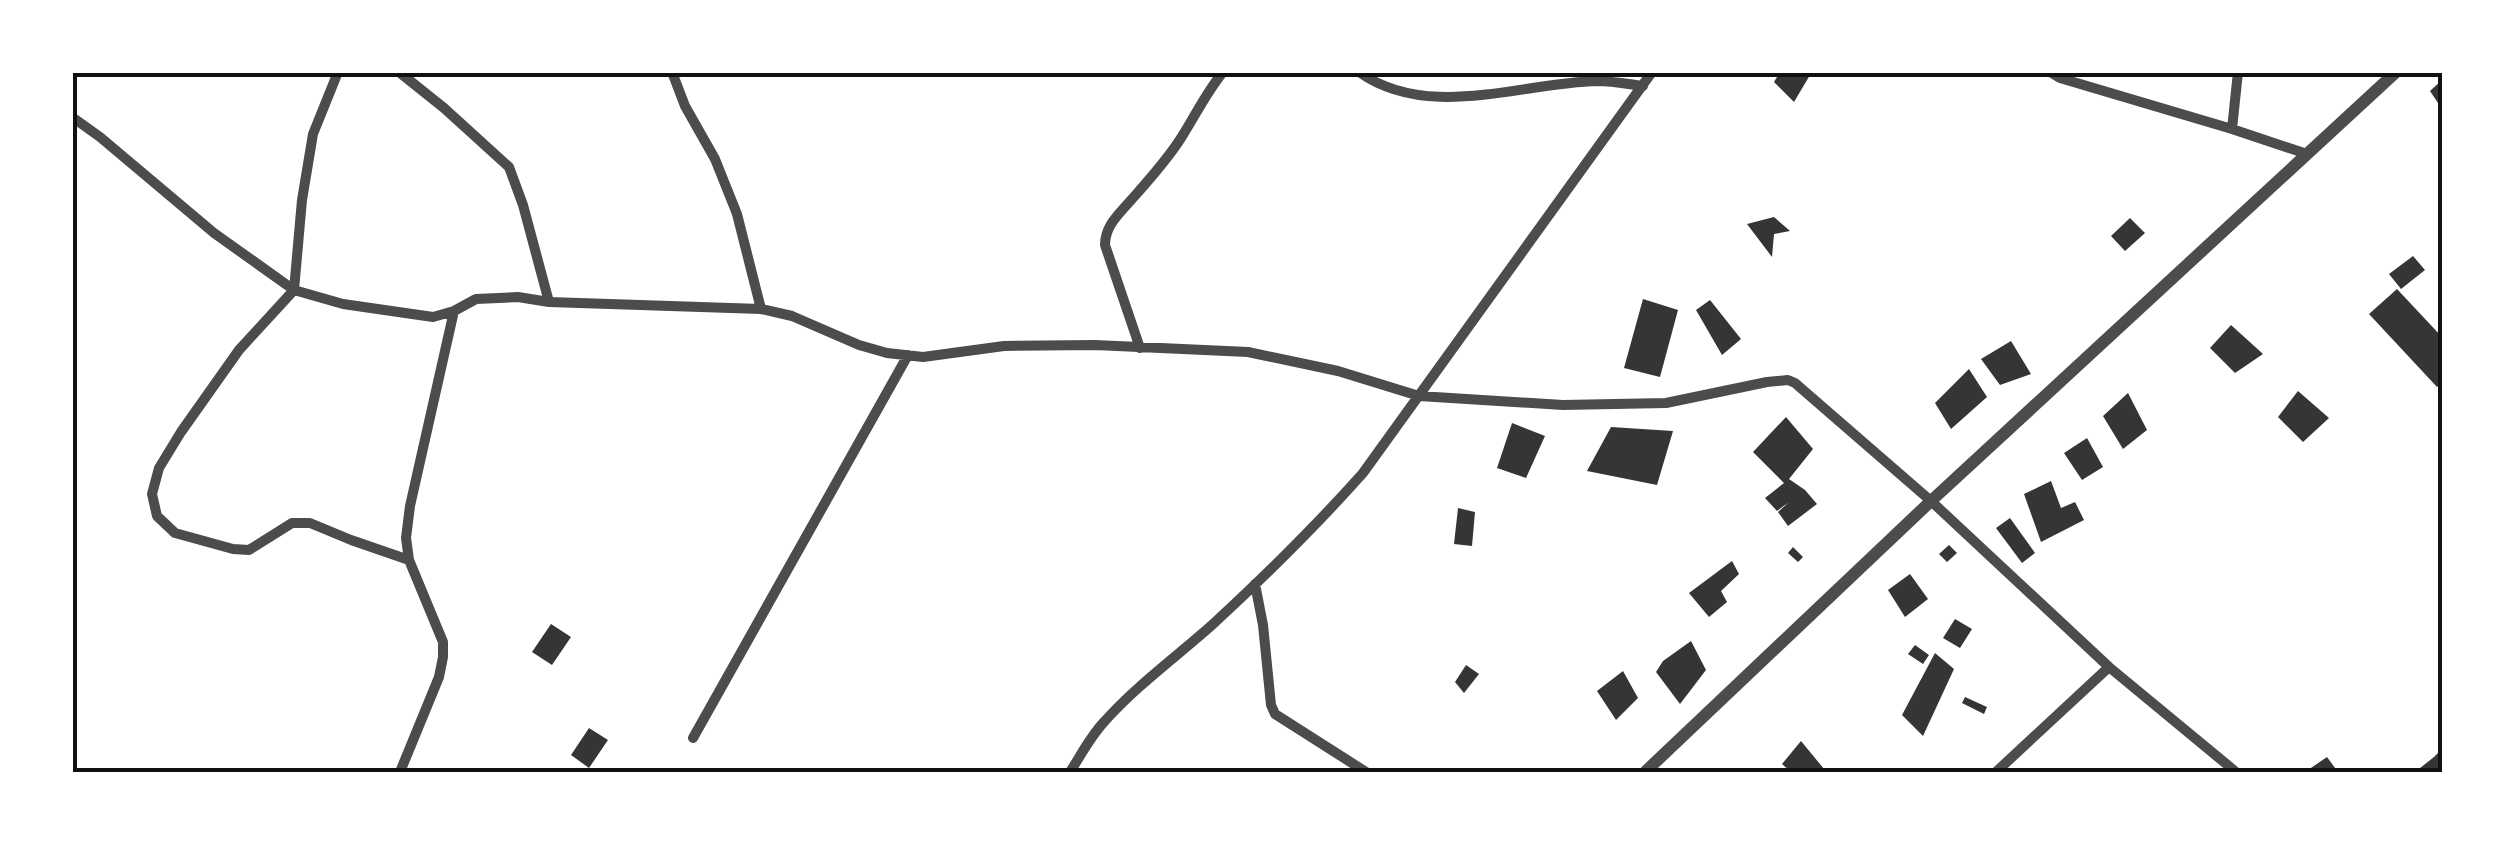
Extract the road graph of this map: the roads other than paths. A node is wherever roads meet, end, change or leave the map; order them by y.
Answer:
1 (338, 72) edge
2 (399, 72) edge
3 (672, 72) edge
4 (1223, 72) edge
5 (1359, 72) edge
6 (1652, 72) edge
7 (2050, 72) edge
8 (2238, 72) edge
9 (2396, 72) edge
10 (1595, 77) edge
11 (1644, 86) junction
12 (72, 117) edge
13 (2232, 129) junction
14 (2307, 154) junction
15 (294, 290) junction
16 (549, 302) junction
17 (761, 309) junction
18 (454, 312) junction
19 (1140, 348) junction
20 (908, 355) junction
21 (1419, 396) junction
22 (1931, 502) junction
23 (409, 560) junction
24 (1255, 584) junction
25 (2109, 667) junction
26 (693, 738) dead end
27 (400, 772) edge
28 (1070, 772) edge
29 (1366, 772) edge
30 (1645, 772) edge
31 (1996, 772) edge
32 (2236, 772) edge

1 - 15 street
2 - 16 street
3 - 17 street
4 - 19 street
5 - 10 street
6 - 11 street
7 - 13 street
8 - 13 street
9 - 14 street
10 - 11 street
11 - 21 street
12 - 15 street
13 - 14 street
14 - 22 street
15 - 18 street
15 - 23 street
16 - 17 street
16 - 18 street
17 - 20 street
18 - 23 street
19 - 20 street
19 - 21 street
20 - 26 street
21 - 22 street
21 - 24 street
22 - 25 street
22 - 30 street
23 - 27 street
24 - 28 street
24 - 29 street
25 - 31 street
25 - 32 street

